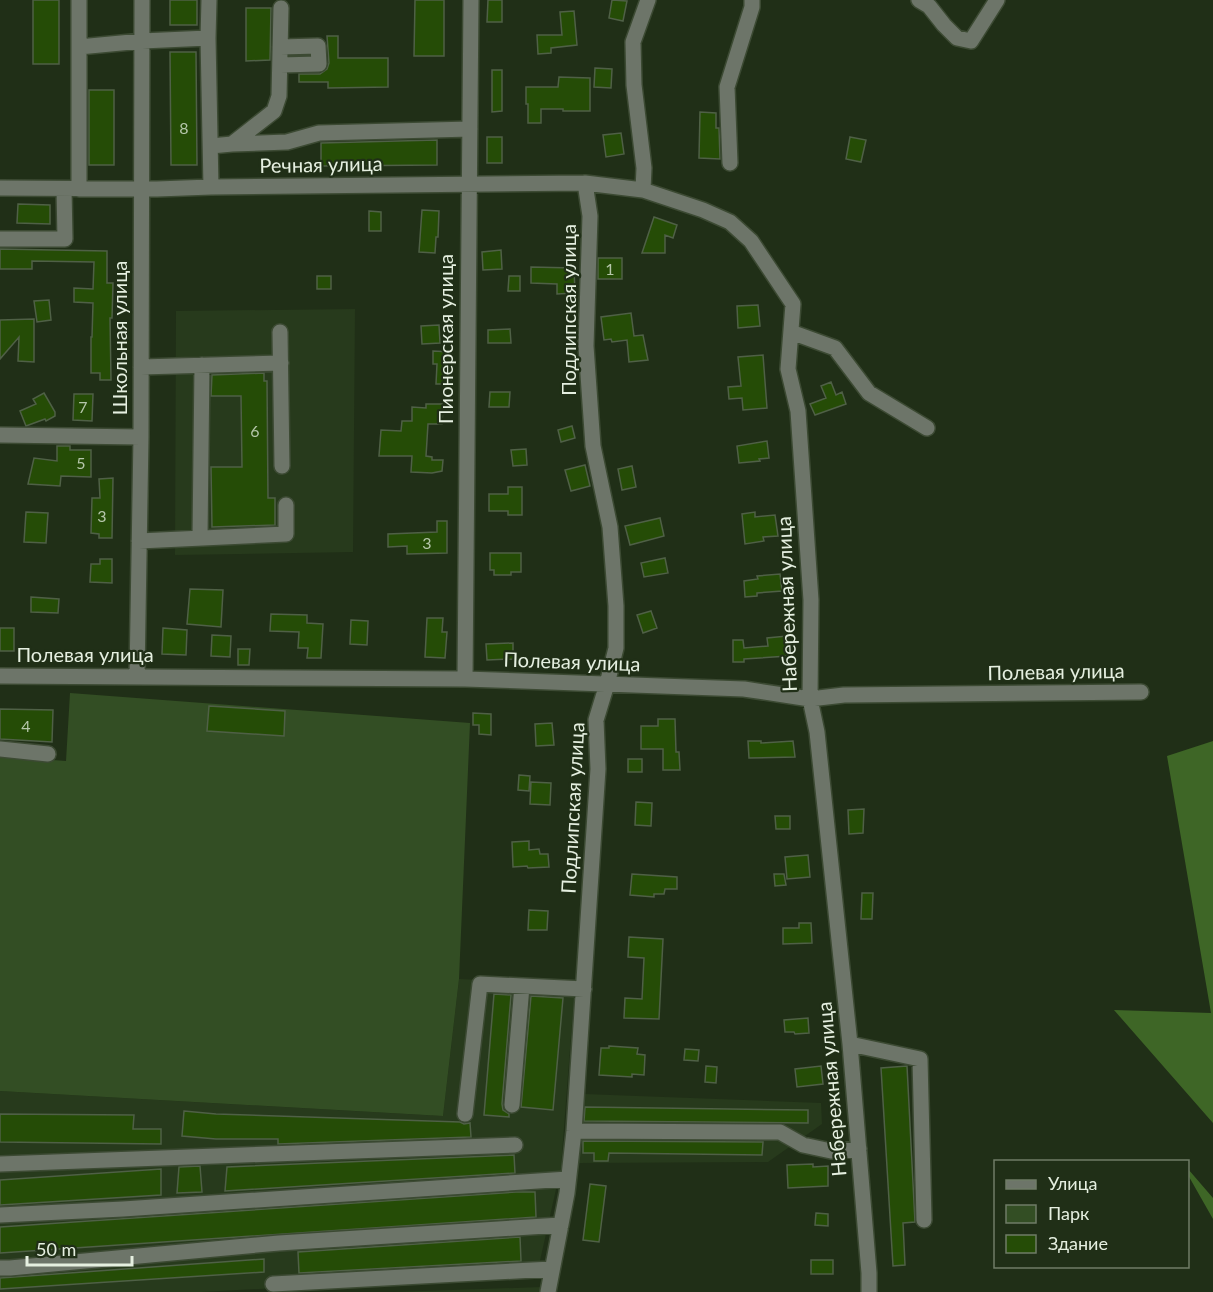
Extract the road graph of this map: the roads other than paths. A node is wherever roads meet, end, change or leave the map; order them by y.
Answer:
1 (79, 0) edge
2 (142, 0) edge
3 (209, 0) edge
4 (471, 0) edge
5 (648, 0) edge
6 (752, 0) edge
7 (919, 0) edge
8 (997, 0) edge
9 (281, 8) dead end
10 (208, 38) junction
11 (142, 40) junction
12 (79, 47) junction
13 (280, 47) junction
14 (280, 65) junction
15 (470, 129) junction
16 (232, 144) junction
17 (211, 146) junction
18 (730, 163) dead end
19 (585, 183) junction
20 (469, 185) junction
21 (212, 187) junction
22 (0, 188) edge
23 (71, 189) junction
24 (140, 189) junction
25 (643, 190) junction
26 (0, 239) edge
27 (280, 332) dead end
28 (791, 333) junction
29 (281, 363) junction
30 (202, 365) junction
31 (141, 367) junction
32 (927, 428) dead end
33 (0, 435) edge
34 (141, 437) junction
35 (282, 466) dead end
36 (286, 505) dead end
37 (200, 538) junction
38 (139, 541) junction
39 (0, 676) edge
40 (137, 676) junction
41 (465, 679) junction
42 (608, 684) junction
43 (1141, 692) dead end
44 (810, 699) junction
45 (0, 749) edge
46 (48, 754) dead end
47 (522, 986) junction
48 (584, 989) junction
49 (850, 1044) junction
50 (512, 1105) dead end
51 (465, 1114) dead end
52 (574, 1131) junction
53 (515, 1145) dead end
54 (859, 1149) junction
55 (0, 1164) edge
56 (568, 1179) junction
57 (0, 1215) edge
58 (924, 1220) dead end
59 (561, 1225) junction
60 (0, 1268) edge
61 (552, 1269) junction
62 (273, 1284) dead end
63 (548, 1292) edge
64 (869, 1292) edge

1 - 12 street
2 - 11 street, Школьная улица
3 - 10 street
4 - 15 street, Пионерская улица
5 - 25 street
6 - 18 street
7 - 8 street
9 - 13 street
10 - 11 street
10 - 17 street
11 - 12 street
11 - 24 street, Школьная улица
12 - 23 street
13 - 14 street
13 - 14 street
14 - 16 street
15 - 16 street
15 - 20 street, Пионерская улица
16 - 17 street
17 - 21 street
19 - 20 street, Речная улица
19 - 25 street, Речная улица
19 - 42 street, Подлипская улица
20 - 21 street, Речная улица
20 - 41 street, Пионерская улица
21 - 24 street, Речная улица
22 - 23 street, Речная улица
23 - 24 street, Речная улица
23 - 26 street
24 - 31 street, Школьная улица
25 - 28 street, Набережная улица
27 - 29 street
28 - 32 street
28 - 44 street, Набережная улица
29 - 30 street
29 - 35 street
30 - 31 street
30 - 37 street
31 - 34 street, Школьная улица
33 - 34 street
34 - 38 street, Школьная улица
36 - 37 street
37 - 38 street
38 - 40 street, Школьная улица
39 - 40 street, Полевая улица
40 - 41 street, Полевая улица
41 - 42 street, Полевая улица
42 - 44 street, Полевая улица
42 - 48 street, Подлипская улица
43 - 44 street, Полевая улица
44 - 49 street, Набережная улица
45 - 46 street
47 - 48 street
47 - 50 street
47 - 51 street
48 - 52 street, Подлипская улица
49 - 54 street, Набережная улица
49 - 58 street
52 - 54 street
52 - 56 street, Подлипская улица
53 - 55 street
54 - 64 street, Набережная улица
56 - 57 street
56 - 59 street, Подлипская улица
59 - 60 street
59 - 61 street, Подлипская улица
61 - 62 street
61 - 63 street, Подлипская улица

